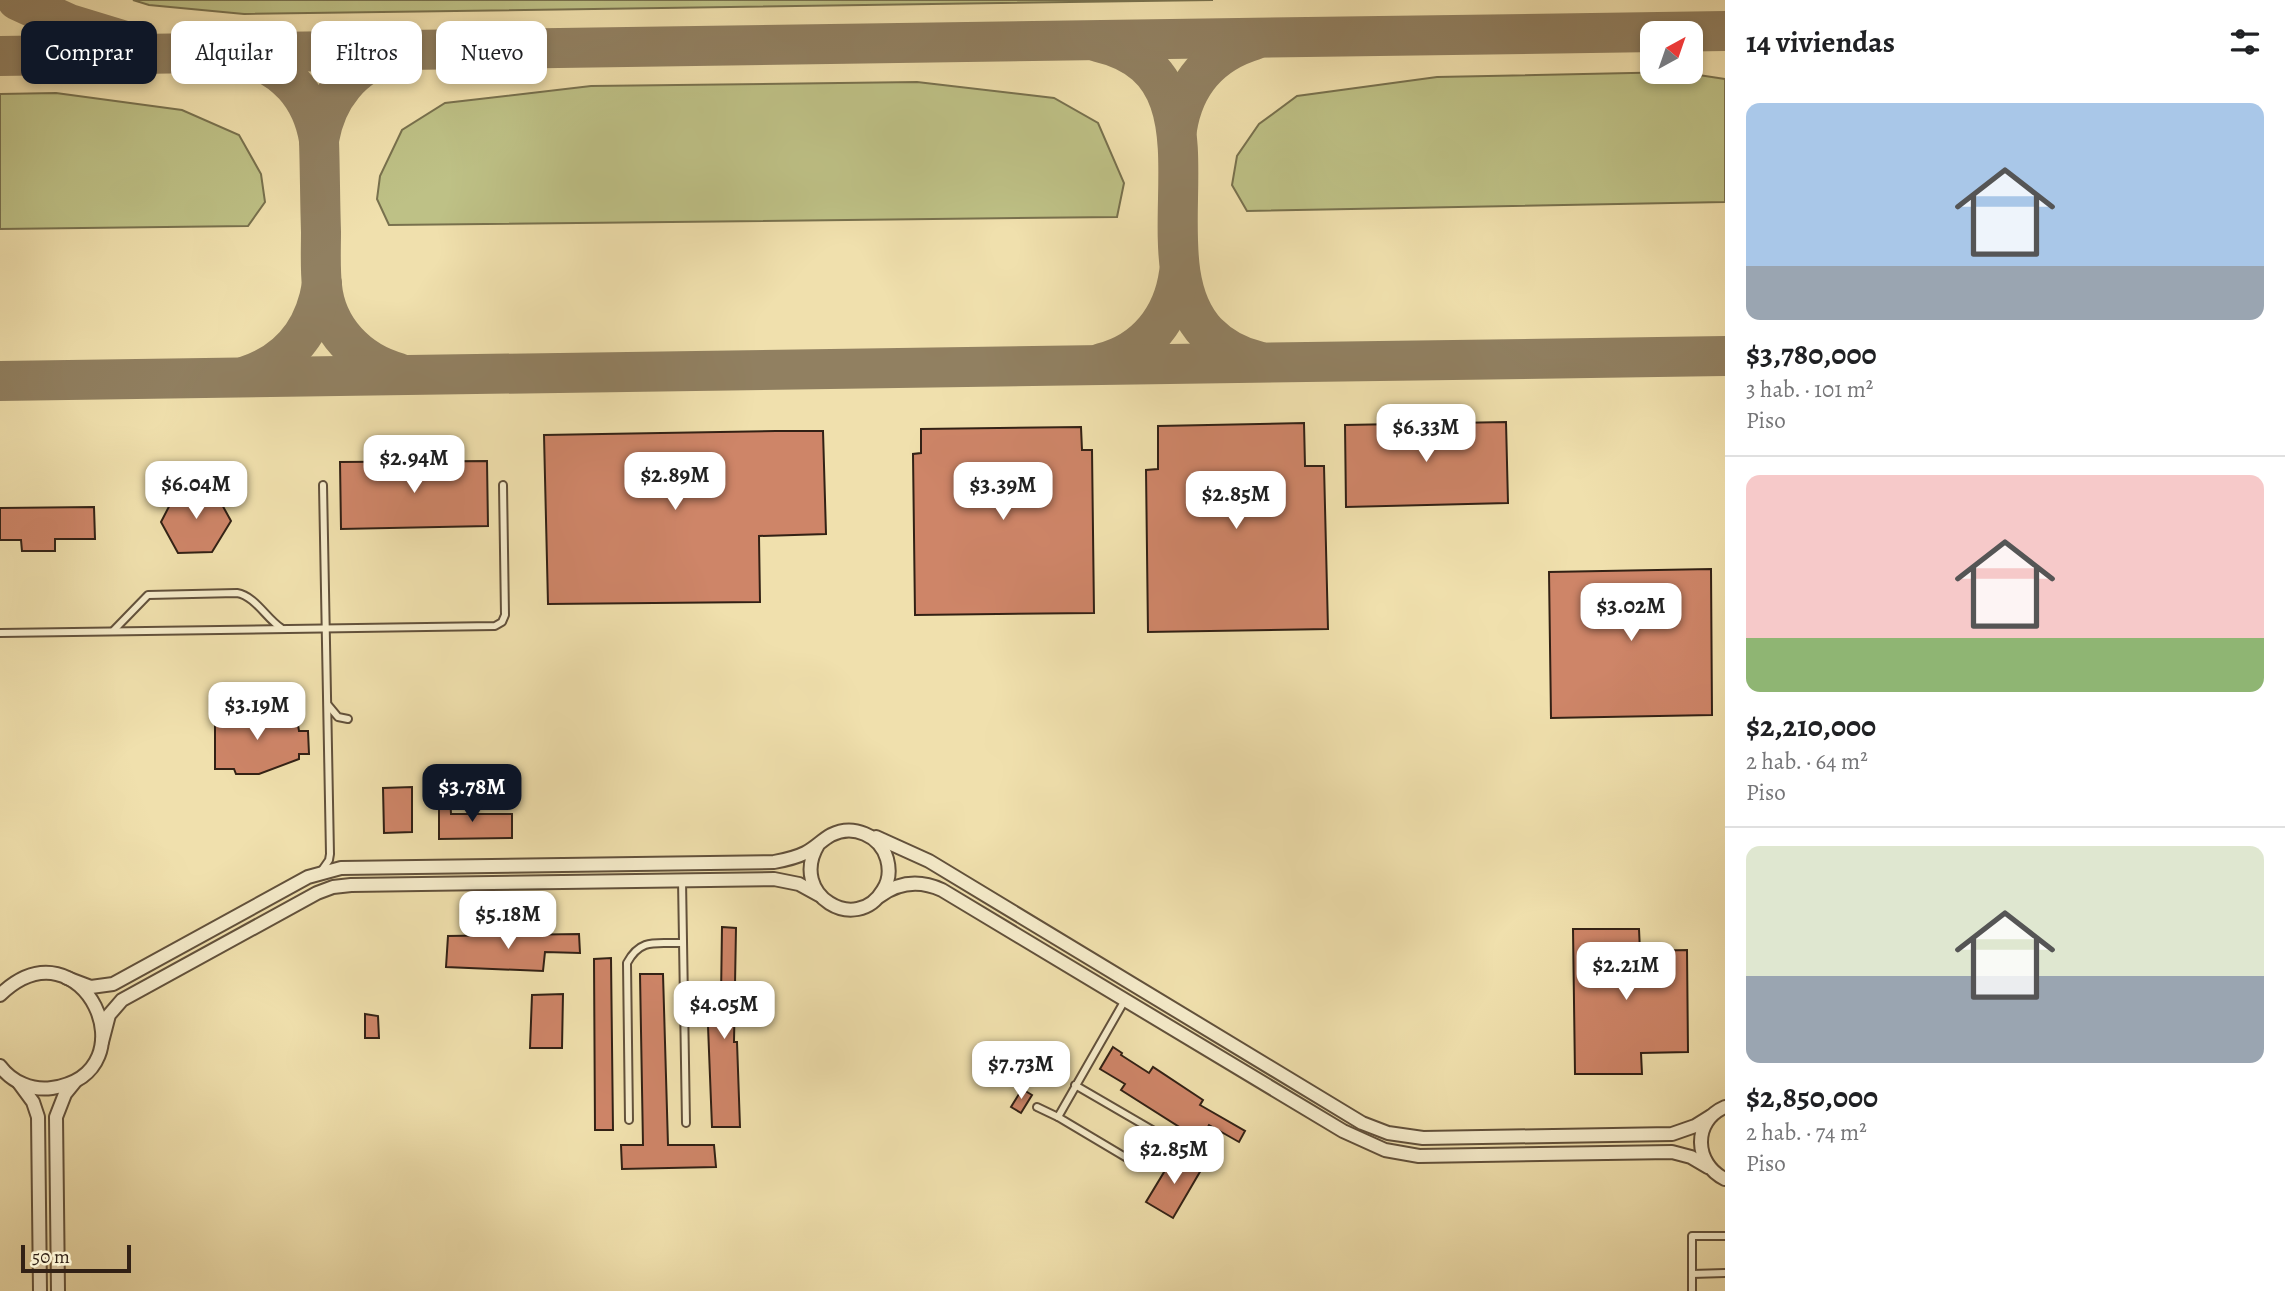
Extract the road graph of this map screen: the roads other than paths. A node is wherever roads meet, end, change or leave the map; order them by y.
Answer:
1 (323, 485) dead end
2 (503, 485) dead end
3 (263, 613) junction
4 (131, 614) junction
5 (326, 628) junction
6 (283, 629) junction
7 (253, 630) junction
8 (139, 631) junction
9 (112, 632) junction
10 (0, 633) edge
11 (327, 700) junction
12 (328, 738) junction
13 (864, 833) junction
14 (818, 845) junction
15 (330, 854) junction
16 (351, 868) junction
17 (372, 868) junction
18 (315, 874) junction
19 (681, 880) junction
20 (371, 885) junction
21 (879, 896) junction
22 (821, 898) junction
23 (683, 943) junction
24 (67, 978) junction
25 (5, 987) edge
26 (0, 995) edge
27 (1125, 1000) junction
28 (102, 1042) junction
29 (0, 1066) edge
30 (77, 1080) junction
31 (17, 1082) junction
32 (1075, 1085) junction
33 (1037, 1107) dead end
34 (1720, 1110) edge
35 (1058, 1117) junction
36 (629, 1120) dead end
37 (686, 1123) dead end
38 (1708, 1167) junction
39 (1725, 1179) edge
40 (1725, 1236) edge
41 (1725, 1273) edge
42 (1692, 1274) junction
43 (40, 1291) edge
44 (58, 1291) edge
45 (1692, 1291) edge

1 - 5 lane
2 - 5 lane
3 - 4 lane
3 - 6 lane
3 - 7 lane
4 - 8 lane
4 - 9 lane
5 - 6 lane
5 - 11 lane
6 - 7 lane
7 - 8 lane
8 - 9 lane
9 - 10 lane
11 - 12 lane
11 - 12 lane
12 - 15 lane
13 - 14 street
13 - 21 street
13 - 34 street
14 - 17 street
14 - 22 street
15 - 16 lane
15 - 18 lane
16 - 17 street
16 - 18 street
17 - 20 street
18 - 24 street
19 - 20 street
19 - 22 street
19 - 23 lane
20 - 28 street
21 - 22 street
21 - 27 street
23 - 36 lane
23 - 37 lane
24 - 25 street
24 - 28 street
25 - 26 street
27 - 32 lane
27 - 38 street
28 - 30 street
29 - 31 street
30 - 31 street
30 - 44 street
31 - 43 street
32 - 35 lane
32 - 35 lane
33 - 35 lane
34 - 38 street
38 - 39 street
40 - 42 lane
41 - 42 lane
42 - 45 lane

